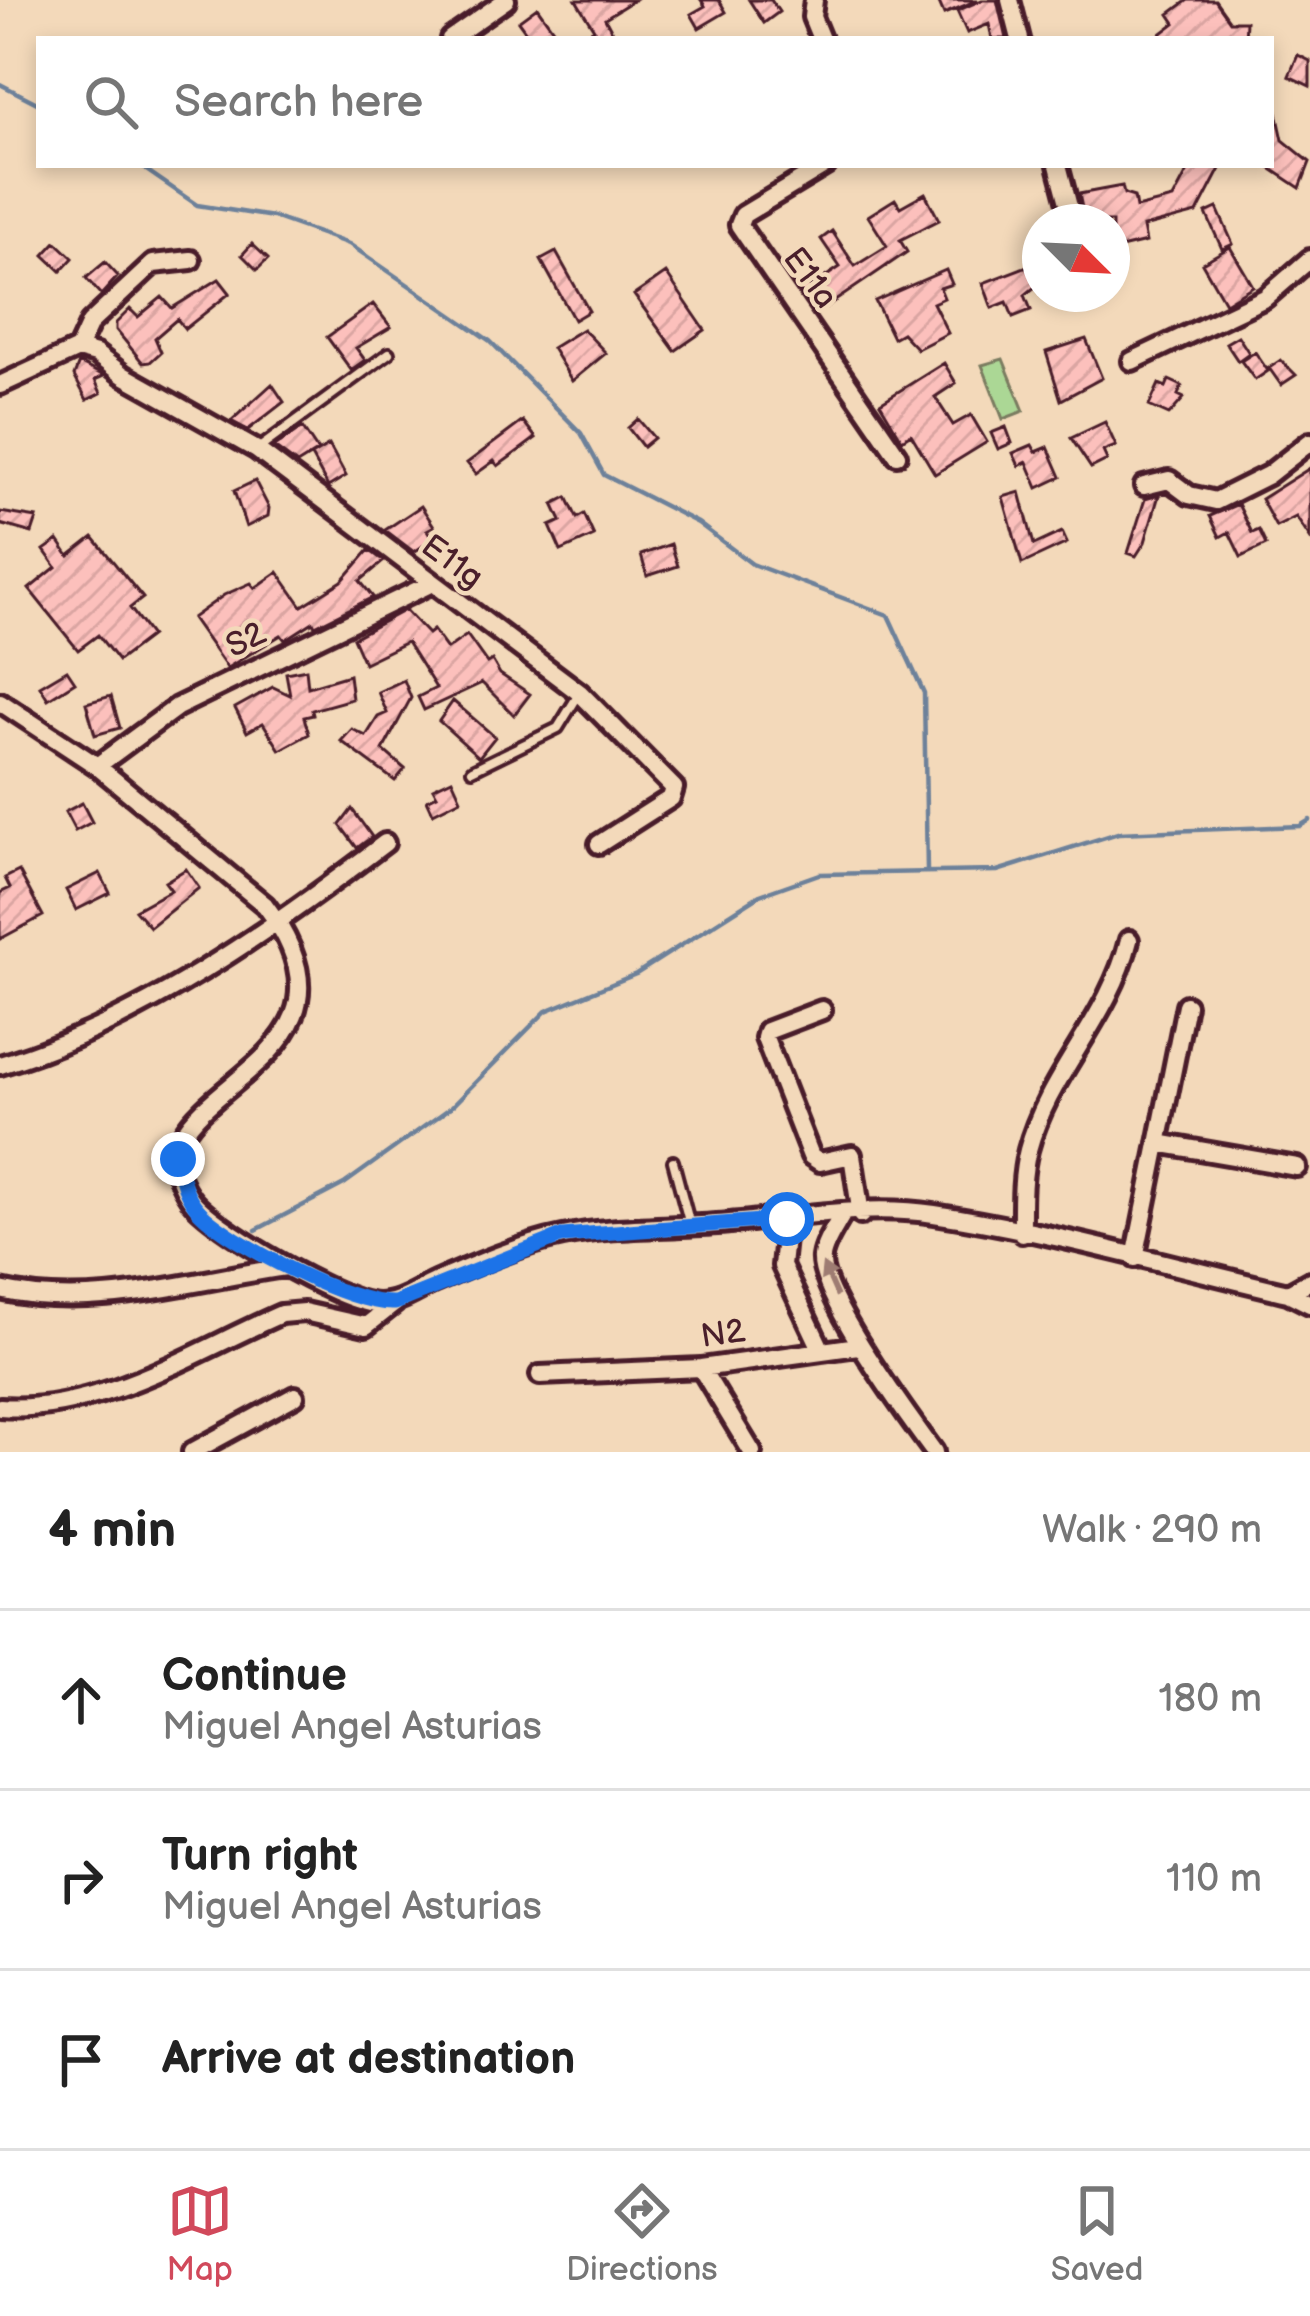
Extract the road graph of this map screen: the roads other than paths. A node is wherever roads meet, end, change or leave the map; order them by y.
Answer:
1 (506, 0) edge
2 (814, 0) edge
3 (1010, 0) edge
4 (454, 36) edge
5 (820, 36) edge
6 (1019, 36) edge
7 (821, 168) edge
8 (1059, 168) edge
9 (1068, 204) edge
10 (1310, 259) edge
11 (191, 260) dead end
12 (87, 352) junction
13 (389, 353) dead end
14 (1132, 362) dead end
15 (0, 385) edge
16 (1310, 442) edge
17 (257, 450) junction
18 (898, 455) dead end
19 (1144, 486) dead end
20 (430, 584) junction
21 (580, 693) junction
22 (0, 702) edge
23 (97, 766) junction
24 (472, 770) dead end
25 (385, 843) dead end
26 (598, 844) dead end
27 (279, 924) junction
28 (1129, 940) dead end
29 (1186, 1005) dead end
30 (822, 1010) dead end
31 (0, 1065) edge
32 (1158, 1143) junction
33 (673, 1161) dead end
34 (1297, 1167) dead end
35 (852, 1215) junction
36 (787, 1219) junction
37 (691, 1226) junction
38 (1022, 1233) junction
39 (1135, 1258) junction
40 (287, 1267) junction
41 (1310, 1281) edge
42 (0, 1290) edge
43 (1288, 1293) junction
44 (395, 1303) junction
45 (1310, 1304) edge
46 (858, 1346) junction
47 (822, 1351) junction
48 (701, 1368) junction
49 (540, 1376) dead end
50 (295, 1396) dead end
51 (0, 1407) edge
52 (193, 1452) edge
53 (752, 1452) edge
54 (934, 1452) edge

1 - 4 street
2 - 5 street
3 - 6 street
7 - 18 street, E11a
8 - 9 street
10 - 14 street
11 - 12 street
12 - 15 street
12 - 17 street, E11g
13 - 17 lane
16 - 19 street
17 - 20 street, E11g
20 - 21 street, E11g
20 - 23 street, S2
21 - 24 lane
21 - 26 street, E11g
22 - 23 street
23 - 27 street
25 - 27 street
27 - 31 street
27 - 40 street
28 - 38 street
29 - 32 street
30 - 35 street
32 - 34 street
32 - 39 street
33 - 37 lane
35 - 36 street
35 - 38 street
46 -> 35 street
36 - 37 street
36 - 47 street
37 - 44 street
38 - 39 street
39 - 43 street
40 - 42 street
40 - 44 street
41 - 43 street
43 - 45 street
44 - 51 street
46 - 47 street, N2
46 - 54 street
47 - 48 street, N2
48 - 49 street, N2
48 - 53 street
50 - 52 street

